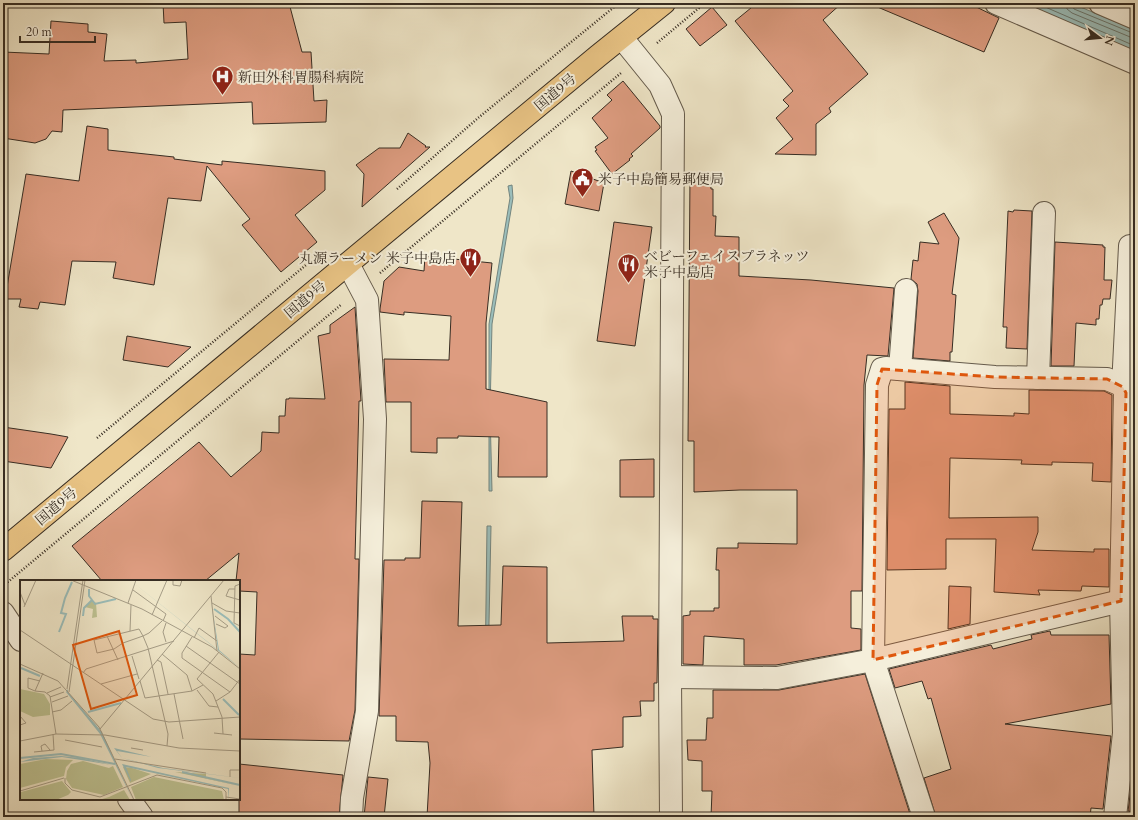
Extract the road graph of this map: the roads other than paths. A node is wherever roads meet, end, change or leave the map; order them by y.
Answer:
1 (664, 3) edge
2 (996, 3) edge
3 (1100, 3) edge
4 (1135, 18) edge
5 (622, 38) junction
6 (1135, 63) edge
7 (1044, 213) dead end
8 (1130, 246) dead end
9 (348, 264) junction
10 (906, 290) dead end
11 (900, 369) junction
12 (1038, 378) junction
13 (1123, 387) junction
14 (3, 550) edge
15 (1121, 601) junction
16 (3, 614) edge
17 (20, 639) edge
18 (873, 660) junction
19 (670, 677) junction
20 (1129, 690) edge
21 (130, 800) edge
22 (142, 817) edge
23 (351, 817) edge
24 (671, 817) edge
25 (924, 817) edge
26 (1115, 817) edge

1 - 5 highway, 国道9号
2 - 6 street
3 - 4 street
5 - 9 highway, 国道9号
5 - 19 street
7 - 12 street
8 - 13 street
9 - 14 highway, 国道9号
9 - 23 street
10 - 11 street
11 - 12 street
11 - 18 street
12 - 13 street
13 - 15 street
15 - 18 street
15 - 20 street
16 - 17 street
18 - 19 street
18 - 25 street
19 - 24 street
20 - 26 street
21 - 22 street

